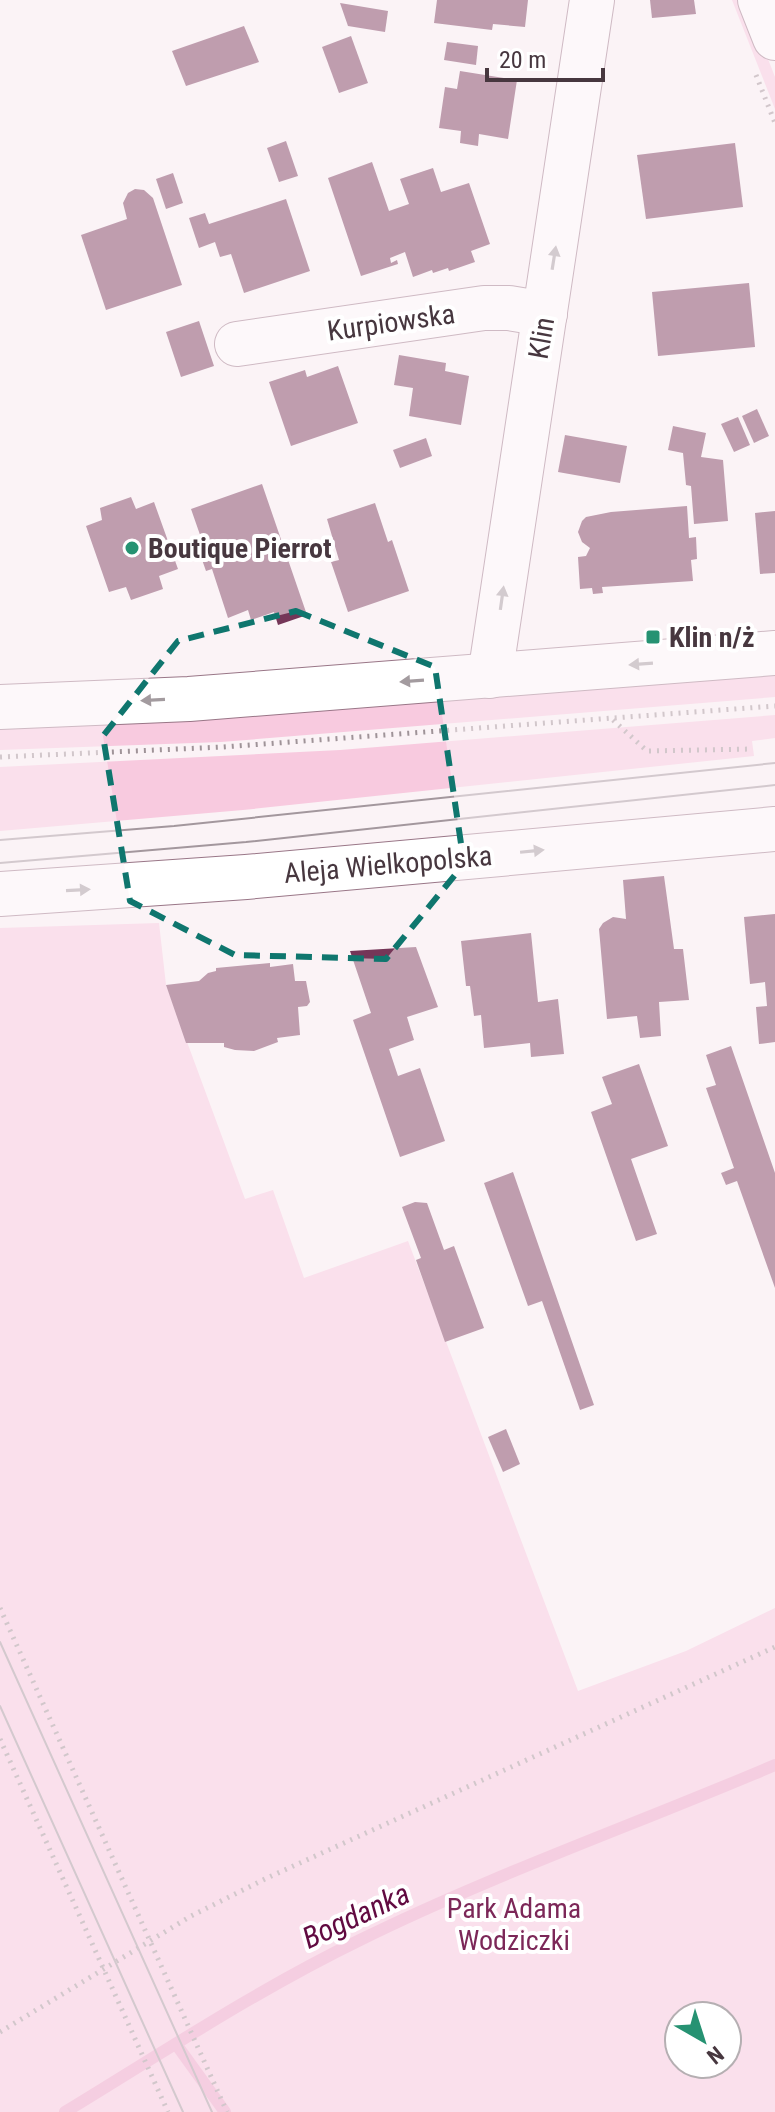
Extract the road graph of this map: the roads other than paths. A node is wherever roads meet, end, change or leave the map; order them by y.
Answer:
1 (592, 0) edge
2 (760, 0) edge
3 (775, 38) edge
4 (545, 314) junction
5 (237, 344) dead end
6 (775, 653) edge
7 (490, 676) junction
8 (0, 707) edge
9 (775, 829) edge
10 (0, 894) edge

4 -> 1 street, Klin
2 - 3 street
4 - 5 street, Kurpiowska
7 -> 4 street, Klin
6 -> 7 street
7 -> 8 street
10 -> 9 street, Aleja Wielkopolska

